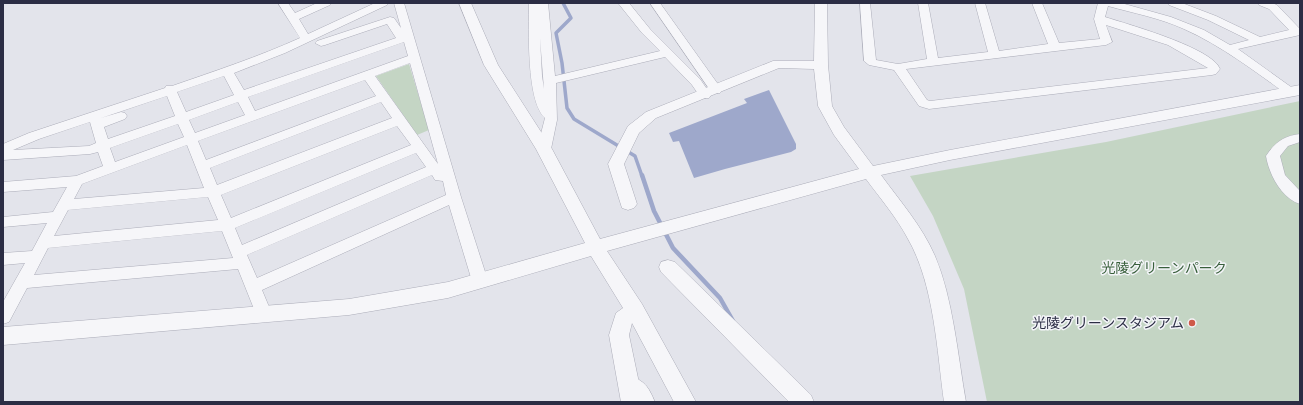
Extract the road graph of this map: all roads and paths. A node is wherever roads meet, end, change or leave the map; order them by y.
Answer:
1 (283, 3) edge
2 (326, 3) edge
3 (383, 3) edge
4 (399, 3) edge
5 (465, 3) edge
6 (534, 3) edge
7 (543, 3) edge
8 (623, 3) edge
9 (655, 3) edge
10 (821, 3) edge
11 (866, 3) edge
12 (923, 3) edge
13 (980, 3) edge
14 (1037, 3) edge
15 (1103, 3) edge
16 (1109, 3) edge
17 (1166, 3) edge
18 (1172, 3) edge
19 (1263, 3) edge
20 (293, 18) junction
21 (1163, 18) junction
22 (1099, 19) junction
23 (405, 38) junction
24 (306, 39) junction
25 (1259, 41) junction
26 (321, 43) dead end
27 (1055, 47) junction
28 (1230, 48) junction
29 (667, 53) junction
30 (994, 55) junction
31 (413, 58) junction
32 (933, 62) junction
33 (821, 65) junction
34 (898, 67) junction
35 (368, 74) junction
36 (229, 75) junction
37 (550, 81) junction
38 (1296, 91) edge
39 (710, 92) junction
40 (172, 94) junction
41 (241, 96) junction
42 (384, 97) junction
43 (252, 116) junction
44 (182, 117) junction
45 (95, 120) junction
46 (400, 120) junction
47 (550, 120) junction
48 (192, 138) junction
49 (1300, 138) edge
50 (103, 146) junction
51 (419, 147) junction
52 (544, 149) junction
53 (3, 150) edge
54 (3, 155) edge
55 (203, 166) junction
56 (110, 168) junction
57 (434, 169) junction
58 (870, 172) junction
59 (77, 181) junction
60 (3, 187) edge
61 (214, 192) junction
62 (454, 197) junction
63 (1300, 199) edge
64 (628, 204) dead end
65 (62, 211) junction
66 (3, 222) edge
67 (227, 225) junction
68 (44, 243) junction
69 (596, 248) junction
70 (36, 256) junction
71 (240, 258) junction
72 (3, 259) edge
73 (668, 267) dead end
74 (480, 281) junction
75 (22, 282) junction
76 (252, 287) junction
77 (8, 300) edge
78 (635, 310) junction
79 (264, 314) junction
80 (3, 317) edge
81 (3, 336) edge
82 (630, 393) edge
83 (646, 402) edge
84 (685, 402) edge
85 (803, 402) edge
86 (955, 402) edge

1 - 20 street
2 - 20 street
3 - 24 street
4 - 23 street
5 - 52 street
6 - 47 street
7 - 37 street
8 - 29 street
9 - 39 street
10 - 33 street
11 - 34 street
12 - 32 street
13 - 30 street
14 - 27 street
15 - 22 street
16 - 21 street
17 - 21 street
18 - 25 street
19 - 25 street
20 - 24 street
21 - 28 street
22 - 27 street
22 - 34 street
23 - 26 street
23 - 31 street
23 - 41 street
24 - 36 street
25 - 28 street
27 - 30 street
28 - 38 street
29 - 37 street
29 - 39 street
30 - 32 street
31 - 35 street
31 - 62 street
32 - 34 street
33 - 39 street
33 - 58 street
35 - 42 street
35 - 43 street
36 - 40 street
36 - 41 street
37 - 47 street
38 - 58 street
39 - 64 street
40 - 44 street
40 - 45 street
41 - 43 street
41 - 44 street
42 - 46 street
42 - 55 street
43 - 48 street
44 - 48 street
44 - 50 street
45 - 50 street
45 - 53 street
46 - 51 street
46 - 61 street
47 - 52 street
48 - 55 street
48 - 56 street
49 - 63 street
50 - 54 street
50 - 56 street
51 - 57 street
51 - 67 street
52 - 69 street
55 - 61 street
56 - 59 street
57 - 62 street
57 - 71 street
58 - 69 street
58 - 86 street
59 - 60 street
59 - 65 street
61 - 65 street
61 - 67 street
62 - 74 street
62 - 76 street
65 - 66 street
65 - 68 street
67 - 68 street
67 - 71 street
68 - 70 street
69 - 74 street
69 - 78 street
70 - 72 street
70 - 75 street
71 - 75 street
71 - 76 street
73 - 85 street
74 - 79 street
75 - 77 street
76 - 79 street
77 - 80 street
78 - 82 street
78 - 84 street
79 - 81 street
82 - 83 street

